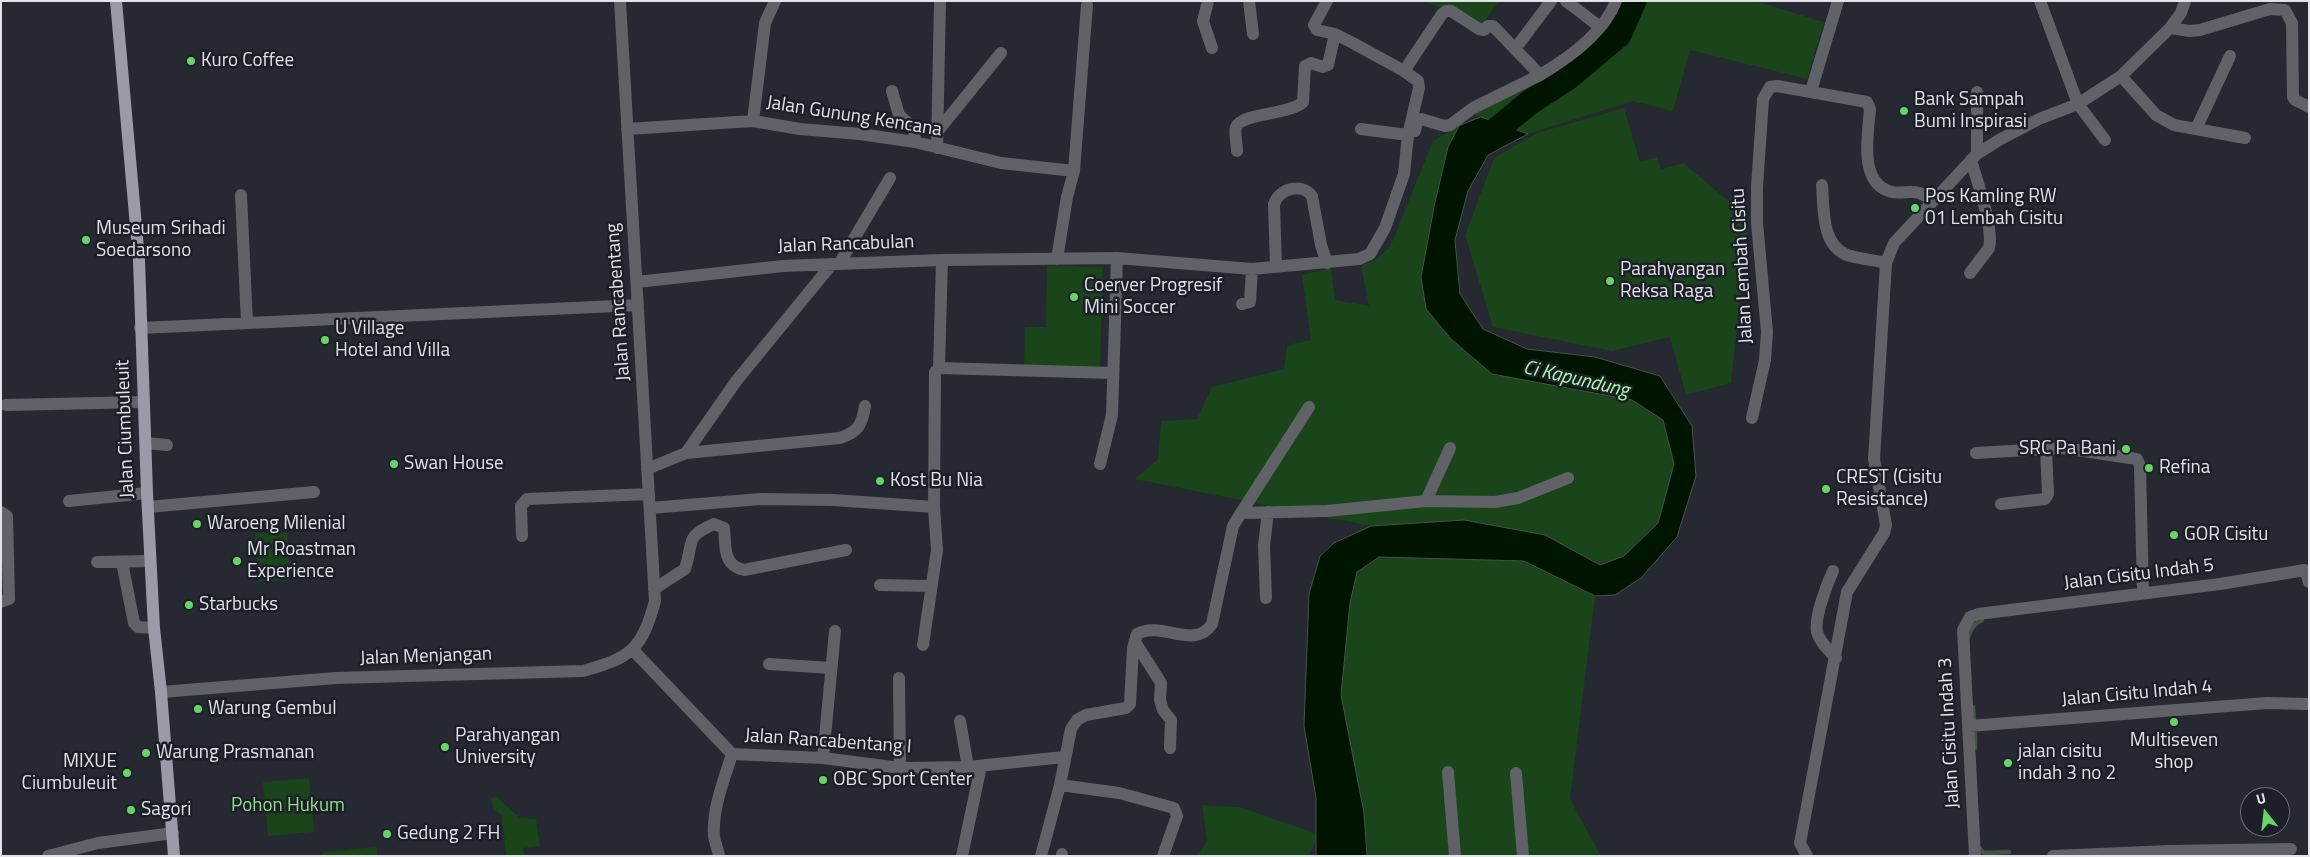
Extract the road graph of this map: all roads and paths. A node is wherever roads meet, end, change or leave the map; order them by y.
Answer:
1 (116, 1) edge
2 (620, 1) edge
3 (775, 1) edge
4 (940, 1) edge
5 (1208, 1) edge
6 (1248, 1) edge
7 (1327, 1) edge
8 (1552, 1) edge
9 (1566, 1) edge
10 (1616, 1) edge
11 (1838, 1) edge
12 (2040, 1) edge
13 (2185, 1) edge
14 (1087, 5) dead end
15 (1600, 27) junction
16 (2170, 28) junction
17 (1253, 34) dead end
18 (1336, 34) junction
19 (1212, 48) dead end
20 (1515, 49) junction
21 (1001, 54) dead end
22 (2230, 56) dead end
23 (1404, 71) junction
24 (1540, 75) junction
25 (2122, 76) junction
26 (892, 91) dead end
27 (1811, 92) junction
28 (1977, 92) dead end
29 (2078, 104) junction
30 (2309, 107) edge
31 (753, 121) junction
32 (627, 129) junction
33 (1361, 129) dead end
34 (2196, 129) junction
35 (937, 132) junction
36 (1408, 135) junction
37 (2245, 138) dead end
38 (2105, 140) dead end
39 (915, 142) junction
40 (937, 148) junction
41 (1238, 151) dead end
42 (1406, 157) junction
43 (1974, 157) junction
44 (1074, 171) junction
45 (890, 178) dead end
46 (1822, 185) dead end
47 (241, 195) dead end
48 (1933, 201) junction
49 (1117, 258) junction
50 (1057, 259) junction
51 (942, 260) junction
52 (1327, 263) junction
53 (1886, 263) junction
54 (836, 264) junction
55 (1276, 266) junction
56 (1252, 269) junction
57 (1970, 273) dead end
58 (637, 282) junction
59 (1242, 304) dead end
60 (638, 305) junction
61 (247, 323) junction
62 (140, 328) junction
63 (939, 368) junction
64 (1112, 373) junction
65 (144, 402) junction
66 (6, 404) dead end
67 (865, 406) dead end
68 (1309, 407) dead end
69 (1752, 418) dead end
70 (146, 443) junction
71 (166, 445) dead end
72 (1450, 448) dead end
73 (2046, 449) junction
74 (686, 453) junction
75 (1976, 453) dead end
76 (1100, 464) dead end
77 (647, 469) junction
78 (1568, 478) dead end
79 (314, 492) dead end
80 (147, 493) junction
81 (649, 494) junction
82 (68, 501) dead end
83 (1426, 501) junction
84 (2001, 504) dead end
85 (148, 507) junction
86 (934, 507) junction
87 (650, 508) junction
88 (1, 512) edge
89 (1268, 512) junction
90 (1241, 513) junction
91 (522, 536) dead end
92 (846, 550) dead end
93 (150, 560) junction
94 (97, 562) dead end
95 (122, 562) junction
96 (1833, 571) dead end
97 (2307, 576) edge
98 (880, 585) dead end
99 (930, 586) junction
100 (2144, 593) junction
101 (655, 595) junction
102 (1266, 598) dead end
103 (1, 602) edge
104 (1978, 614) joint
105 (154, 628) junction
106 (835, 631) dead end
107 (1135, 642) junction
108 (923, 645) dead end
109 (633, 650) junction
110 (1836, 658) junction
111 (769, 664) dead end
112 (832, 668) junction
113 (899, 678) dead end
114 (161, 692) junction
115 (2309, 704) edge
116 (960, 721) dead end
117 (1969, 726) junction
118 (1170, 748) dead end
119 (732, 754) junction
120 (1064, 757) junction
121 (823, 758) junction
122 (975, 766) junction
123 (900, 768) junction
124 (1448, 772) dead end
125 (1516, 773) dead end
126 (1060, 785) junction
127 (173, 834) junction
128 (1800, 850) edge
129 (2291, 850) dead end
130 (2169, 853) edge
131 (48, 856) edge
132 (174, 856) edge
133 (720, 856) edge
134 (962, 856) edge
135 (1041, 856) edge
136 (1163, 856) edge
137 (1455, 856) edge
138 (1523, 856) edge
139 (1807, 856) edge
140 (1975, 856) edge
141 (2053, 856) edge

1 - 62 main road, Jalan Ciumbuleuit
2 - 32 street, Jalan Rancabentang
3 - 31 street
4 - 35 street
5 - 19 street
6 - 17 street
7 - 18 street
8 - 20 street
9 - 15 street
10 - 15 street
11 - 27 street
12 - 29 street
13 - 16 street
14 - 44 street
15 - 24 street
16 - 25 street
16 - 30 street
18 - 23 street
18 - 41 street
20 - 23 street
20 - 24 street
21 - 35 street
22 - 34 street
23 - 36 street
24 - 42 street
25 - 29 street
25 - 34 street
26 - 39 street
27 - 48 street, Jalan Lembah Cisitu
27 - 69 street, Jalan Lembah Cisitu
28 - 43 street
29 - 38 street
29 - 43 street
31 - 32 street, Jalan Gunung Kencana
31 - 39 street, Jalan Gunung Kencana
32 - 58 street, Jalan Rancabentang
33 - 36 street
34 - 37 street
35 - 40 street
36 - 42 street
39 - 40 street, Jalan Gunung Kencana
40 - 44 street, Jalan Gunung Kencana
42 - 52 street, Jalan Rancabulan
43 - 48 street
43 - 57 street
44 - 50 street
45 - 54 street
46 - 53 street
47 - 61 street
48 - 53 street
49 - 50 street, Jalan Rancabulan
49 - 56 street, Jalan Rancabulan
49 - 64 street
50 - 51 street, Jalan Rancabulan
51 - 54 street, Jalan Rancabulan
51 - 63 street
52 - 55 street, Jalan Rancabulan
52 - 55 street
53 - 110 street
54 - 58 street, Jalan Rancabulan
54 - 74 street
55 - 56 street, Jalan Rancabulan
56 - 59 street
58 - 60 street, Jalan Rancabentang
60 - 61 street
60 - 77 street, Jalan Rancabentang
61 - 62 street
62 - 65 main road, Jalan Ciumbuleuit
63 - 64 street
63 - 86 street
64 - 76 street
65 - 66 street
65 - 70 main road, Jalan Ciumbuleuit
67 - 74 street
68 - 90 street
70 - 71 street
70 - 80 main road, Jalan Ciumbuleuit
72 - 83 street
73 - 75 street
73 - 84 street
73 - 100 street
74 - 77 street
77 - 81 street, Jalan Rancabentang
78 - 83 street
79 - 85 street
80 - 82 street
80 - 85 main road, Jalan Ciumbuleuit
81 - 87 street, Jalan Rancabentang
81 - 91 street
83 - 89 street
85 - 93 main road, Jalan Ciumbuleuit
86 - 87 street
86 - 99 street
87 - 101 street, Jalan Rancabentang
88 - 103 street
89 - 90 street
89 - 102 street
90 - 107 street
92 - 101 street
93 - 95 street
93 - 105 main road, Jalan Ciumbuleuit
94 - 95 street
95 - 105 street
96 - 110 street
97 - 100 street, Jalan Cisitu Indah 5
98 - 99 street
99 - 108 street
100 - 104 street, Jalan Cisitu Indah 5
101 - 109 street, Jalan Menjangan
104 - 117 street, Jalan Cisitu Indah 3
105 - 114 main road, Jalan Ciumbuleuit
106 - 112 street
107 - 118 street
107 - 120 street
109 - 114 street, Jalan Menjangan
109 - 119 street, Jalan Rancabentang I
110 - 128 street
111 - 112 street
112 - 121 street
113 - 123 street
114 - 127 main road, Jalan Ciumbuleuit
115 - 117 street, Jalan Cisitu Indah 4
116 - 122 street
117 - 140 street, Jalan Cisitu Indah 3
119 - 121 street, Jalan Rancabentang I
119 - 133 street
120 - 122 street, Jalan Rancabentang I
120 - 126 street
121 - 123 street, Jalan Rancabentang I
122 - 123 street, Jalan Rancabentang I
122 - 134 street
124 - 137 street
125 - 138 street
126 - 135 street
126 - 136 street
127 - 131 street
127 - 132 main road, Jalan Ciumbuleuit
128 - 139 street
129 - 130 street
130 - 141 street

